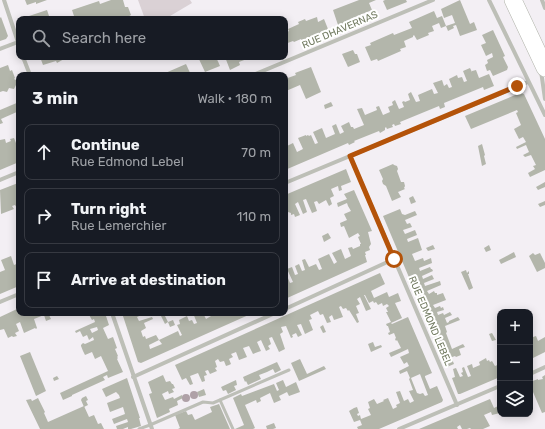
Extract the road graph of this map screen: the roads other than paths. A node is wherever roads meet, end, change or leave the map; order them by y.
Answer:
1 (4, 0) edge
2 (433, 0) edge
3 (489, 0) edge
4 (513, 0) edge
5 (542, 0) edge
6 (545, 8) edge
7 (16, 37) edge
8 (16, 44) edge
9 (0, 49) edge
10 (24, 60) edge
11 (542, 62) edge
12 (29, 72) edge
13 (259, 72) edge
14 (528, 82) junction
15 (545, 100) edge
16 (545, 115) edge
17 (350, 156) junction
18 (16, 173) edge
19 (0, 180) edge
20 (288, 182) edge
21 (394, 259) junction
22 (16, 295) edge
23 (0, 302) edge
24 (288, 307) edge
25 (113, 316) edge
26 (268, 316) edge
27 (545, 367) edge
28 (289, 370) dead end
29 (533, 373) edge
30 (133, 377) junction
31 (497, 387) edge
32 (220, 400) junction
33 (457, 405) junction
34 (151, 427) edge
35 (138, 429) edge
36 (233, 429) edge
37 (399, 429) edge

1 - 7 street
2 - 13 street, RUE DHAVERNAS
3 - 14 street
4 - 11 main road
5 - 6 street
8 - 9 street
10 - 12 street
11 - 15 street
14 - 16 street
14 - 17 street
17 - 20 street
17 - 21 street, RUE EDMOND LEBEL
18 - 19 street
21 - 24 street
21 - 33 street, RUE EDMOND LEBEL
22 - 23 street
25 - 30 street
26 - 30 street
27 - 29 street
28 - 32 lane
30 - 34 street
31 - 33 street
32 - 34 lane
32 - 36 lane
33 - 37 street
34 - 35 lane

